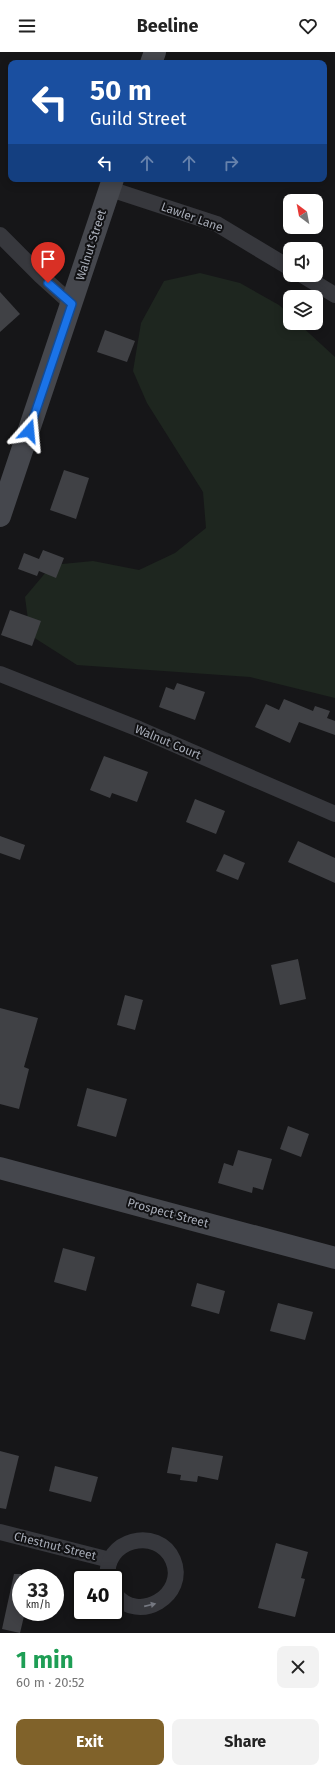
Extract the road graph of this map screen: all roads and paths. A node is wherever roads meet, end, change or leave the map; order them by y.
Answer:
1 (111, 184) edge
2 (0, 235) edge
3 (283, 264) edge
4 (314, 282) edge
5 (335, 295) edge
6 (72, 304) junction
7 (0, 516) edge
8 (0, 674) edge
9 (335, 814) edge
10 (0, 1168) edge
11 (335, 1258) edge
12 (0, 1532) edge
13 (110, 1560) junction
14 (109, 1569) edge
15 (124, 1602) edge

1 - 3 street, Lawler Lane
1 - 6 street, Walnut Street
2 - 6 street
4 - 5 street
6 - 7 street, Walnut Street
8 - 9 street, Walnut Court
10 - 11 street, Prospect Street
12 - 13 street, Chestnut Street
13 - 14 street, Chestnut Street
15 -> 13 street, Chestnut Street

